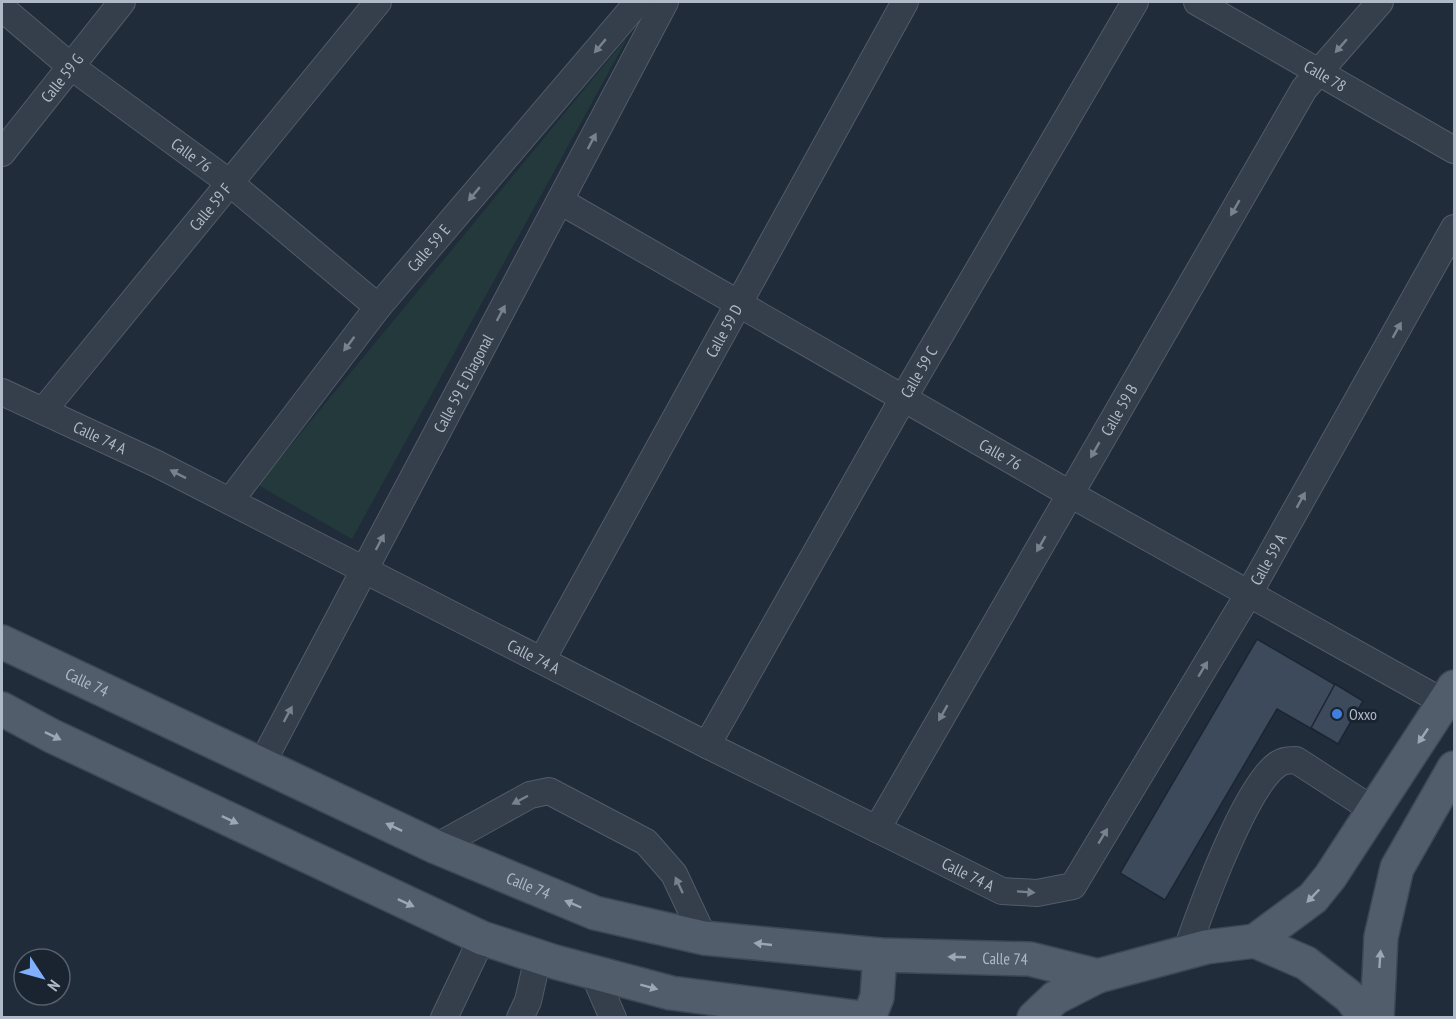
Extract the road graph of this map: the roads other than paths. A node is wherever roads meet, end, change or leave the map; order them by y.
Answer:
1 (122, 2) edge
2 (378, 2) edge
3 (638, 2) edge
4 (665, 2) edge
5 (905, 2) edge
6 (1135, 2) edge
7 (1197, 2) edge
8 (1380, 2) edge
9 (2, 8) edge
10 (69, 65) junction
11 (1319, 72) junction
12 (1455, 150) edge
13 (2, 153) edge
14 (230, 183) junction
15 (560, 201) junction
16 (1455, 228) edge
17 (738, 301) junction
18 (378, 307) junction
19 (2, 392) edge
20 (904, 397) junction
21 (43, 411) junction
22 (1070, 494) junction
23 (230, 501) junction
24 (364, 572) junction
25 (1248, 595) junction
26 (2, 642) edge
27 (542, 660) junction
28 (1450, 695) edge
29 (2, 709) edge
30 (707, 745) junction
31 (261, 765) junction
32 (1455, 768) edge
33 (1373, 810) junction
34 (877, 829) junction
35 (1354, 838) junction
36 (436, 847) junction
37 (1397, 868) junction
38 (1073, 886) joint
39 (482, 938) junction
40 (704, 938) junction
41 (1255, 941) junction
42 (1186, 952) junction
43 (880, 955) junction
44 (538, 957) junction
45 (593, 972) junction
46 (1098, 976) junction
47 (444, 1017) edge
48 (520, 1017) edge
49 (613, 1017) edge
50 (859, 1017) edge
51 (1034, 1017) edge
52 (1366, 1017) edge
53 (1377, 1017) edge

1 - 10 street, Calle 59 G
2 - 14 street, Calle 59 F
3 -> 18 street, Calle 59 E
15 -> 4 street, Calle 59 E Diagonal
5 - 17 street, Calle 59 D
6 - 20 street, Calle 59 C
7 - 11 street, Calle 78
8 -> 11 street, Calle 59 B
9 - 10 street, Calle 76
10 - 13 street, Calle 59 G
10 - 14 street, Calle 76
11 - 12 street, Calle 78
11 -> 22 street, Calle 59 B
14 - 18 street, Calle 76
14 - 21 street, Calle 59 F
15 - 17 street, Calle 76
24 -> 15 street, Calle 59 E Diagonal
25 -> 16 street, Calle 59 A
17 - 20 street, Calle 76
17 - 27 street, Calle 59 D
18 -> 23 street, Calle 59 E
19 - 21 street, Calle 74 A
20 - 22 street, Calle 76
20 - 30 street, Calle 59 C
23 -> 21 street, Calle 74 A
22 - 25 street, Calle 76
22 -> 34 street, Calle 59 B
23 - 24 street, Calle 74 A
24 - 27 street, Calle 74 A
31 -> 24 street, Calle 59 E Diagonal
25 - 28 street, Calle 76
38 -> 25 street, Calle 59 A
26 - 31 main road, Calle 74
27 - 30 street, Calle 74 A
28 -> 33 main road
29 -> 39 main road
30 - 34 street, Calle 74 A
36 -> 31 main road, Calle 74
32 - 37 main road
33 - 35 main road
33 - 42 street
34 -> 38 street, Calle 74 A
35 - 37 main road
35 -> 41 main road
40 -> 36 main road, Calle 74
40 -> 36 street
53 -> 37 main road
39 - 44 main road
39 - 47 street
43 -> 40 main road, Calle 74
41 - 42 main road
41 - 52 main road
42 - 46 main road
46 -> 43 main road, Calle 74
43 - 50 main road
44 - 45 main road
44 - 48 street
45 - 49 street
45 -> 50 main road
46 - 51 main road

